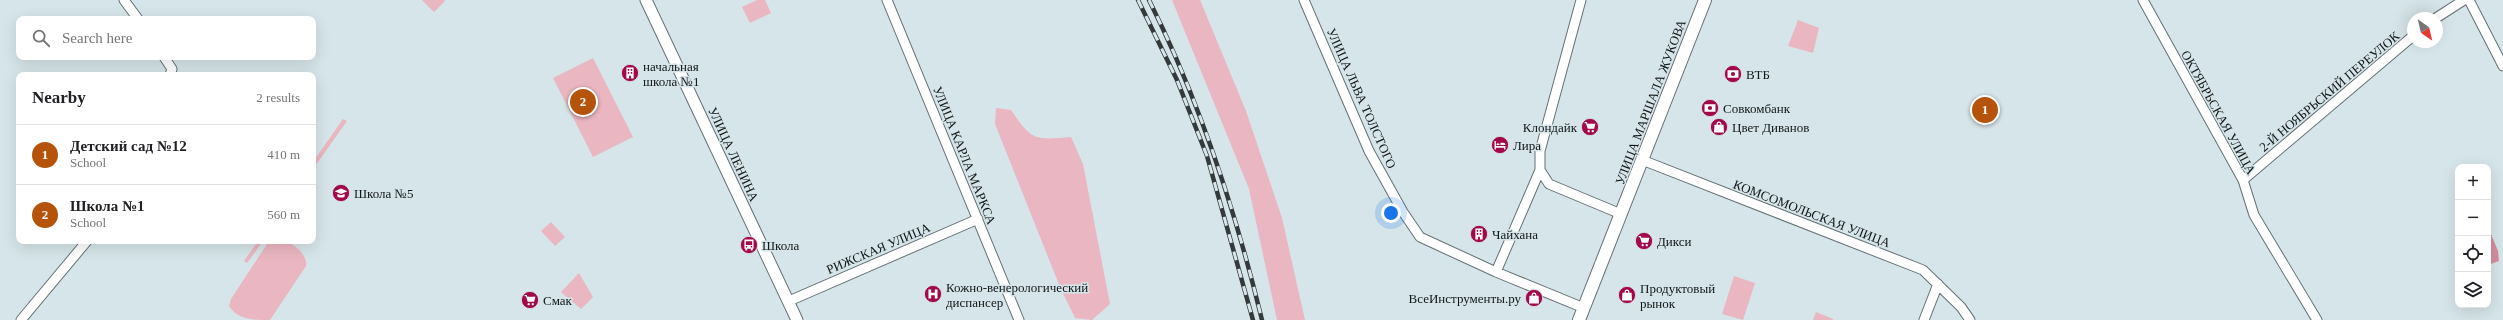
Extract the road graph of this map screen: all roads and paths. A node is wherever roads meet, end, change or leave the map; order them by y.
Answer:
1 (124, 0) edge
2 (646, 0) edge
3 (887, 0) edge
4 (1304, 0) edge
5 (1581, 0) edge
6 (1705, 0) edge
7 (2143, 0) edge
8 (2464, 0) edge
9 (2469, 0) edge
10 (2443, 14) edge
11 (136, 16) edge
12 (2407, 41) edge
13 (166, 60) edge
14 (2503, 66) edge
15 (171, 72) edge
16 (1642, 160) junction
17 (1540, 170) junction
18 (2243, 180) junction
19 (1621, 214) junction
20 (978, 220) junction
21 (84, 244) edge
22 (1496, 272) junction
23 (1938, 284) junction
24 (789, 301) junction
25 (1584, 308) junction
26 (21, 320) edge
27 (797, 320) edge
28 (1019, 320) edge
29 (1579, 320) edge
30 (1924, 320) edge
31 (1970, 320) edge
32 (2317, 320) edge

1 - 11 street
2 - 24 street, УЛИЦА ЛЕНИНА
3 - 20 street, УЛИЦА КАРЛА МАРКСА
4 - 22 street, УЛИЦА ЛЬВА ТОЛСТОГО
5 - 17 street
6 - 16 main road, УЛИЦА МАРШАЛА ЖУКОВА
7 - 18 street, ОКТЯБРЬСКАЯ УЛИЦА
8 - 10 street
9 - 14 street
12 - 18 street, 2-Й НОЯБРЬСКИЙ ПЕРЕУЛОК
13 - 15 street
16 - 19 main road, УЛИЦА МАРШАЛА ЖУКОВА
16 - 23 street, КОМСОМОЛЬСКАЯ УЛИЦА
17 - 19 street
17 - 22 street
18 - 32 street, ОКТЯБРЬСКАЯ УЛИЦА
19 - 25 main road, УЛИЦА МАРШАЛА ЖУКОВА
20 - 24 street, РИЖСКАЯ УЛИЦА
20 - 28 street, УЛИЦА КАРЛА МАРКСА
21 - 26 street
22 - 25 street, УЛИЦА ЛЬВА ТОЛСТОГО
23 - 30 street
23 - 31 street, КОМСОМОЛЬСКАЯ УЛИЦА
24 - 27 street, УЛИЦА ЛЕНИНА
25 - 29 main road, УЛИЦА МАРШАЛА ЖУКОВА

